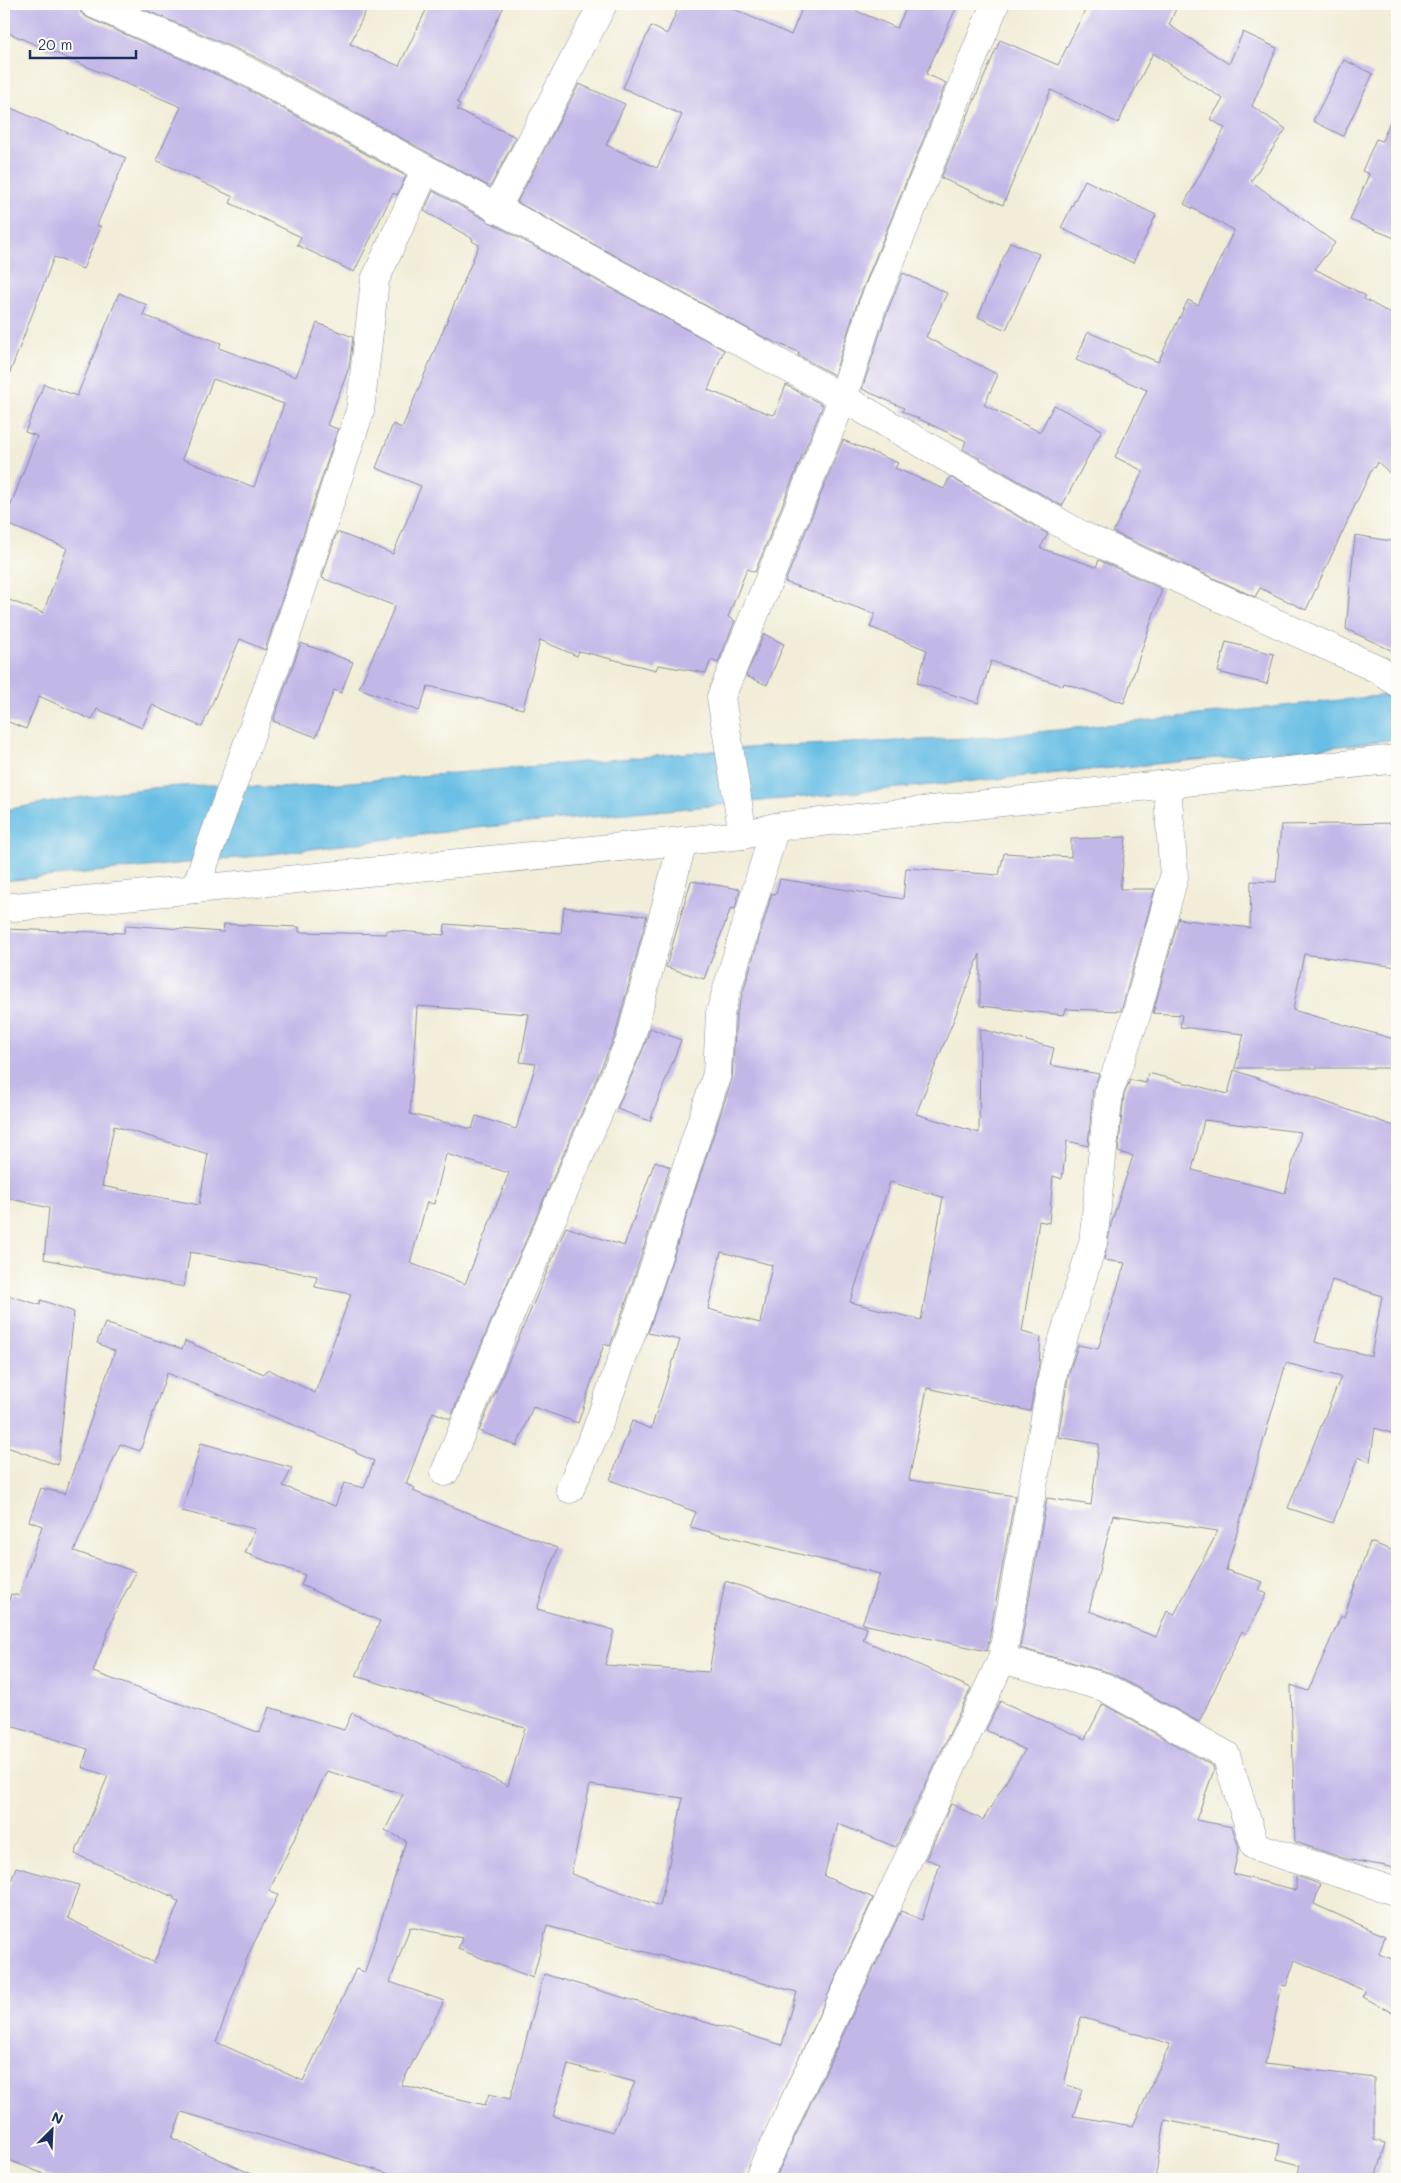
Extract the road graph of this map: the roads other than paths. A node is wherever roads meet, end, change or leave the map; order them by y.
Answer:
1 (602, 4) edge
2 (995, 4) edge
3 (102, 5) edge
4 (425, 171) junction
5 (496, 209) junction
6 (843, 398) junction
7 (1389, 676) edge
8 (1397, 759) edge
9 (1167, 784) junction
10 (775, 827) junction
11 (743, 835) junction
12 (683, 841) junction
13 (195, 889) junction
14 (4, 908) edge
15 (445, 1472) dead end
16 (570, 1489) dead end
17 (1002, 1659) junction
18 (1397, 1892) edge
19 (758, 2179) edge

1 - 5 street
2 - 6 street
3 - 4 street
4 - 5 street
4 - 13 street
5 - 6 street
6 - 7 street
6 - 11 street
8 - 9 street
9 - 10 street
9 - 17 street
10 - 11 street
10 - 16 street
11 - 12 street
12 - 13 street
12 - 15 street
13 - 14 street
17 - 18 street
17 - 19 street

